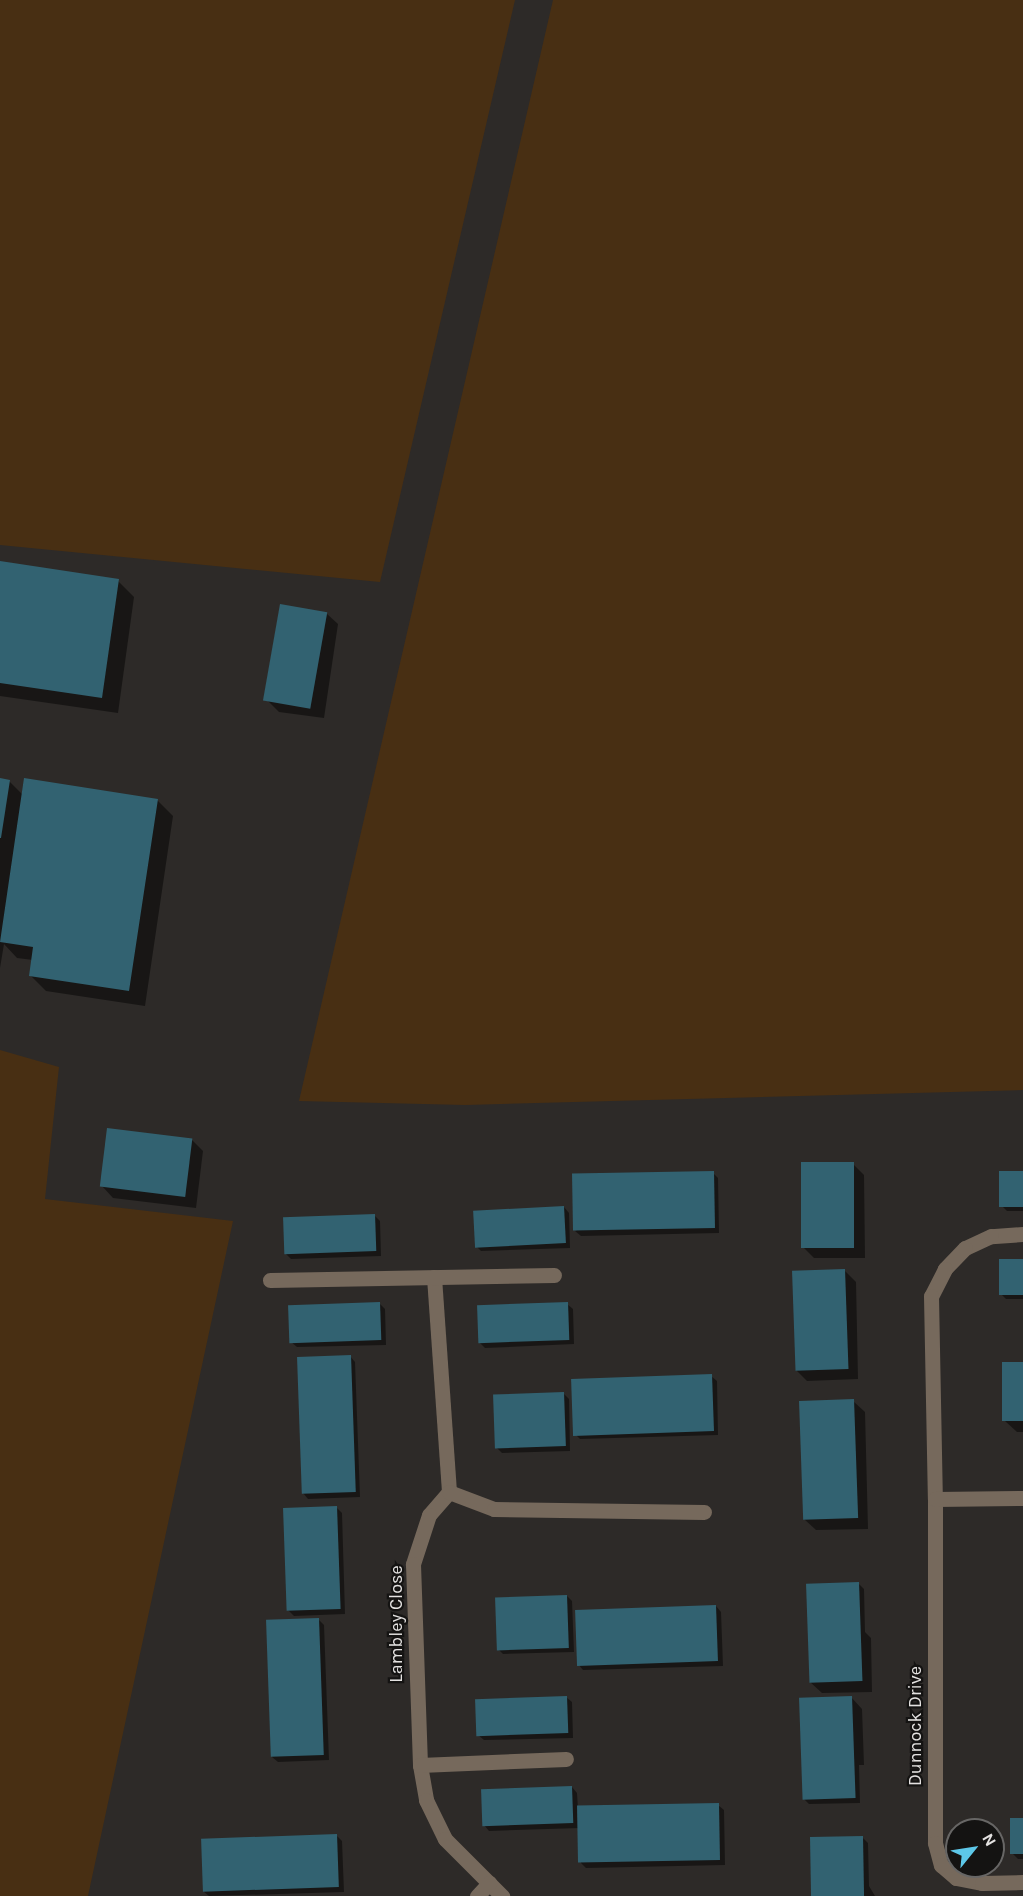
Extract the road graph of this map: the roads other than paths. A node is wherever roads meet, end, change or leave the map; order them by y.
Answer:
1 (1023, 1234) edge
2 (554, 1275) dead end
3 (434, 1277) junction
4 (270, 1280) dead end
5 (449, 1492) junction
6 (1023, 1498) edge
7 (935, 1499) junction
8 (704, 1512) dead end
9 (566, 1759) dead end
10 (420, 1765) junction
11 (1023, 1882) edge
12 (489, 1883) junction
13 (477, 1896) edge
14 (502, 1896) edge

1 - 7 street, Dunnock Drive
2 - 3 street
3 - 4 street
3 - 5 street
5 - 8 street
5 - 10 street, Lambley Close
6 - 7 street
7 - 11 street, Dunnock Drive
9 - 10 street
10 - 12 street, Lambley Close
12 - 13 street
12 - 14 street, Lambley Close

